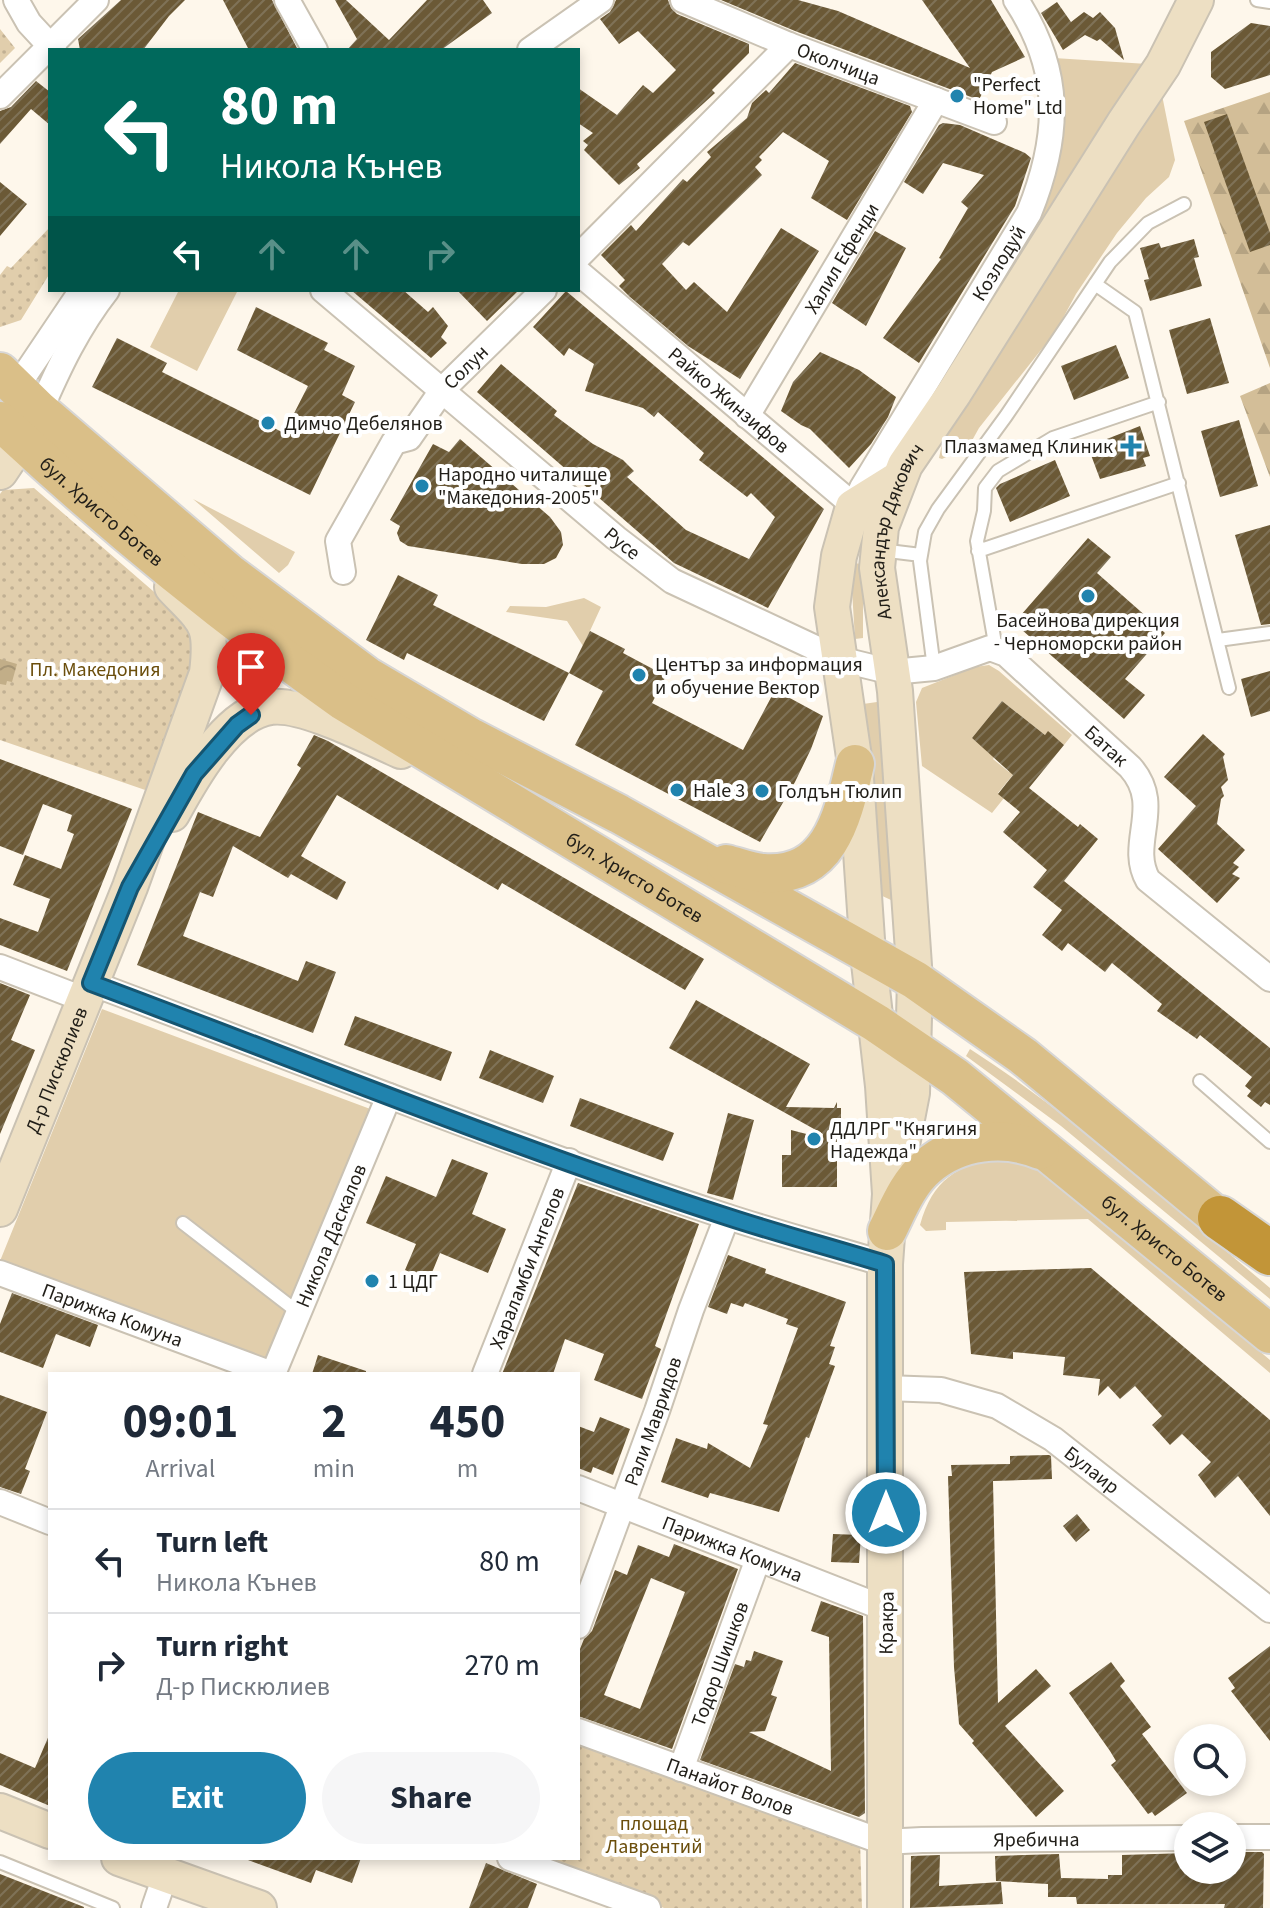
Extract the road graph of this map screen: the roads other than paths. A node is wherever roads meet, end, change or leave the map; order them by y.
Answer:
1 (16, 0) edge
2 (96, 0) edge
3 (287, 0) edge
4 (601, 0) edge
5 (683, 0) edge
6 (1016, 0) edge
7 (1196, 0) edge
8 (1257, 0) edge
9 (1270, 2) edge
10 (789, 45) junction
11 (51, 48) edge
12 (314, 48) edge
13 (533, 48) edge
14 (48, 51) edge
15 (0, 96) edge
16 (936, 100) junction
17 (994, 122) dead end
18 (1184, 204) dead end
19 (580, 255) edge
20 (580, 274) edge
21 (1095, 284) junction
22 (81, 292) edge
23 (105, 292) edge
24 (325, 292) edge
25 (542, 292) edge
26 (443, 389) junction
27 (1159, 402) junction
28 (13, 409) edge
29 (747, 416) junction
30 (0, 472) edge
31 (898, 479) junction
32 (1179, 483) junction
33 (95, 506) junction
34 (853, 507) junction
35 (879, 538) junction
36 (978, 551) junction
37 (921, 555) junction
38 (343, 572) dead end
39 (1270, 633) edge
40 (1218, 640) junction
41 (996, 649) junction
42 (839, 659) junction
43 (934, 668) junction
44 (892, 672) junction
45 (1229, 688) dead end
46 (855, 764) junction
47 (474, 782) junction
48 (692, 854) junction
49 (130, 887) junction
50 (868, 954) junction
51 (0, 967) edge
52 (1270, 979) edge
53 (915, 980) junction
54 (87, 991) junction
55 (876, 1023) junction
56 (912, 1046) junction
57 (1200, 1081) dead end
58 (389, 1096) junction
59 (1270, 1142) edge
60 (1049, 1154) junction
61 (569, 1161) junction
62 (0, 1209) edge
63 (727, 1217) junction
64 (1220, 1218) junction
65 (183, 1223) dead end
66 (887, 1229) junction
67 (1270, 1253) edge
68 (1270, 1260) edge
69 (0, 1273) edge
70 (299, 1313) junction
71 (1270, 1334) edge
72 (267, 1372) edge
73 (273, 1372) edge
74 (486, 1372) edge
75 (886, 1388) junction
76 (580, 1489) edge
77 (0, 1502) edge
78 (623, 1506) junction
79 (48, 1521) edge
80 (758, 1559) junction
81 (886, 1609) junction
82 (1270, 1610) edge
83 (580, 1621) edge
84 (580, 1732) edge
85 (681, 1769) junction
86 (0, 1811) edge
87 (48, 1830) edge
88 (1246, 1837) edge
89 (1270, 1837) edge
90 (1174, 1838) edge
91 (883, 1842) junction
92 (121, 1860) edge
93 (516, 1860) edge
94 (0, 1862) edge
95 (160, 1892) edge
96 (113, 1908) edge
97 (259, 1908) edge
98 (648, 1908) edge
99 (885, 1908) edge

1 - 11 street
2 - 11 street
3 - 12 street
4 - 13 street
5 - 10 street, Околчица
6 - 34 street, Козлодуй
7 - 31 street, Александър Дякович
8 - 9 lane
10 - 16 street, Околчица
10 - 19 street
14 - 15 street
16 - 17 street, Околчица
16 - 29 street, Халил Ефенди
18 - 21 lane
20 - 29 street, Райко Жинзифов
21 - 27 lane
21 - 37 lane
22 - 28 street
23 - 28 street
24 - 26 street, Русе
25 - 26 street, Солун
26 - 38 street, Солун
26 - 42 street, Русе
27 - 32 lane
27 - 36 lane
28 - 30 street
28 - 33 main road, бул. Христо Ботев
28 - 48 main road, бул. Христо Ботев
29 - 34 street, Райко Жинзифов
31 - 34 street
31 - 35 street, Александър Дякович
32 - 36 lane
32 - 40 lane
33 - 47 main road, бул. Христо Ботев
33 - 49 street, Д-р Пискюлиев
34 - 35 street, Райко Жинзифов
34 - 42 street
35 - 37 lane
35 - 44 street, Александър Дякович
36 - 41 lane
37 - 43 lane
39 - 40 lane
40 - 45 lane
41 - 43 street
41 - 52 street, Батак
42 - 44 street
42 - 46 street
43 - 44 street
44 - 53 street, Александър Дякович
46 - 48 main road
46 - 50 street
47 - 49 street, Д-р Пискюлиев
47 - 55 main road, бул. Христо Ботев
48 - 50 main road, бул. Христо Ботев
49 - 54 street, Д-р Пискюлиев
50 - 53 main road, бул. Христо Ботев
50 - 55 street
51 - 54 street
53 - 56 street, Александър Дякович
53 - 64 main road, бул. Христо Ботев
54 - 58 street
54 - 62 street, Д-р Пискюлиев
55 - 56 main road, бул. Христо Ботев
55 - 66 street, Кракра
56 - 60 main road, бул. Христо Ботев
56 - 66 street, Кракра
57 - 59 lane
58 - 61 street
58 - 70 street, Никола Даскалов
60 - 66 main road
60 - 71 main road, бул. Христо Ботев
61 - 63 street
61 - 74 street, Хараламби Ангелов
63 - 66 street
63 - 78 street, Рали Мавридов
64 - 67 highway
64 - 68 main road, бул. Христо Ботев
65 - 70 lane
66 - 75 street, Кракра
69 - 72 street, Парижка Комуна
70 - 73 street, Никола Даскалов
75 - 81 street, Кракра
75 - 82 street, Булаир
76 - 78 street, Парижка Комуна
77 - 79 street
78 - 80 street, Парижка Комуна
78 - 83 street, Рали Мавридов
80 - 81 street, Парижка Комуна
80 - 85 street, Тодор Шишков
81 - 91 street, Кракра
84 - 85 street, Панайот Волов
85 - 91 street, Панайот Волов
86 - 87 street
88 - 89 street
90 - 91 street, Яребична
91 - 99 street, Кракра
92 - 95 street
93 - 98 street
94 - 96 lane
95 - 97 street

